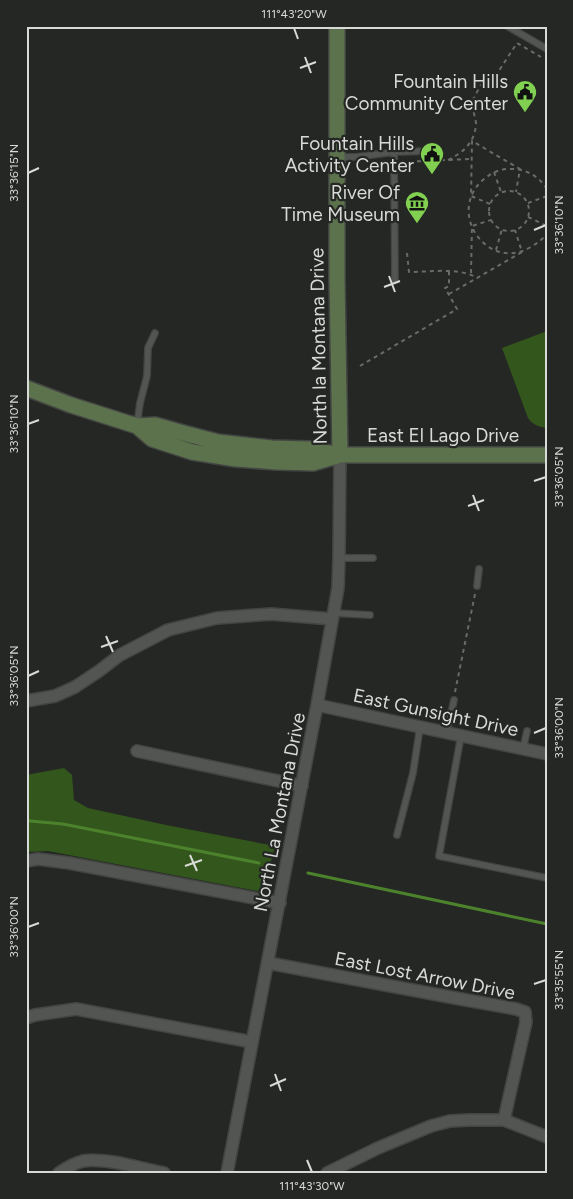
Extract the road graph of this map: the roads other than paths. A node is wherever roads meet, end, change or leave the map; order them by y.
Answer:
1 (337, 26) edge
2 (507, 26) edge
3 (547, 49) edge
4 (436, 150) dead end
5 (394, 152) junction
6 (337, 157) junction
7 (395, 280) dead end
8 (155, 333) dead end
9 (26, 388) edge
10 (137, 426) junction
11 (340, 455) junction
12 (547, 455) edge
13 (340, 558) junction
14 (373, 558) dead end
15 (479, 569) dead end
16 (477, 586) road end
17 (370, 615) dead end
18 (333, 616) junction
19 (454, 700) road end
20 (26, 701) edge
21 (317, 705) junction
22 (420, 727) junction
23 (526, 731) dead end
24 (447, 732) junction
25 (461, 736) junction
26 (523, 749) junction
27 (137, 751) dead end
28 (547, 754) edge
29 (302, 786) junction
30 (397, 835) dead end
31 (26, 861) edge
32 (547, 878) edge
33 (280, 903) junction
34 (268, 963) junction
35 (26, 1018) edge
36 (252, 1042) junction
37 (504, 1120) junction
38 (547, 1137) edge
39 (59, 1173) edge
40 (164, 1173) edge
41 (227, 1173) edge
42 (327, 1173) edge

1 - 6 street, North la Montana Drive
2 - 3 lane
4 - 5 lane
5 - 6 lane
5 - 7 lane
6 - 11 street, North la Montana Drive
8 - 10 lane
9 - 10 street, East El Lago Drive
10 - 11 street, East El Lago Drive
11 - 12 street, East El Lago Drive
11 - 13 street, North La Montana Drive
13 - 14 lane
13 - 18 street, North La Montana Drive
15 - 16 lane
17 - 18 lane
18 - 20 street
18 - 21 street, North La Montana Drive
19 - 24 lane
21 - 22 street, East Gunsight Drive
21 - 29 street, North La Montana Drive
22 - 24 street, East Gunsight Drive
22 - 30 lane
23 - 26 lane
24 - 25 street, East Gunsight Drive
25 - 26 street, East Gunsight Drive
25 - 32 lane
26 - 28 street, East Gunsight Drive
27 - 29 street
29 - 33 street, North La Montana Drive
31 - 33 street
33 - 34 street, North La Montana Drive
34 - 36 street, North La Montana Drive
34 - 37 street, East Lost Arrow Drive
35 - 36 street
36 - 41 street, North La Montana Drive
37 - 38 street
37 - 42 street
39 - 40 street

